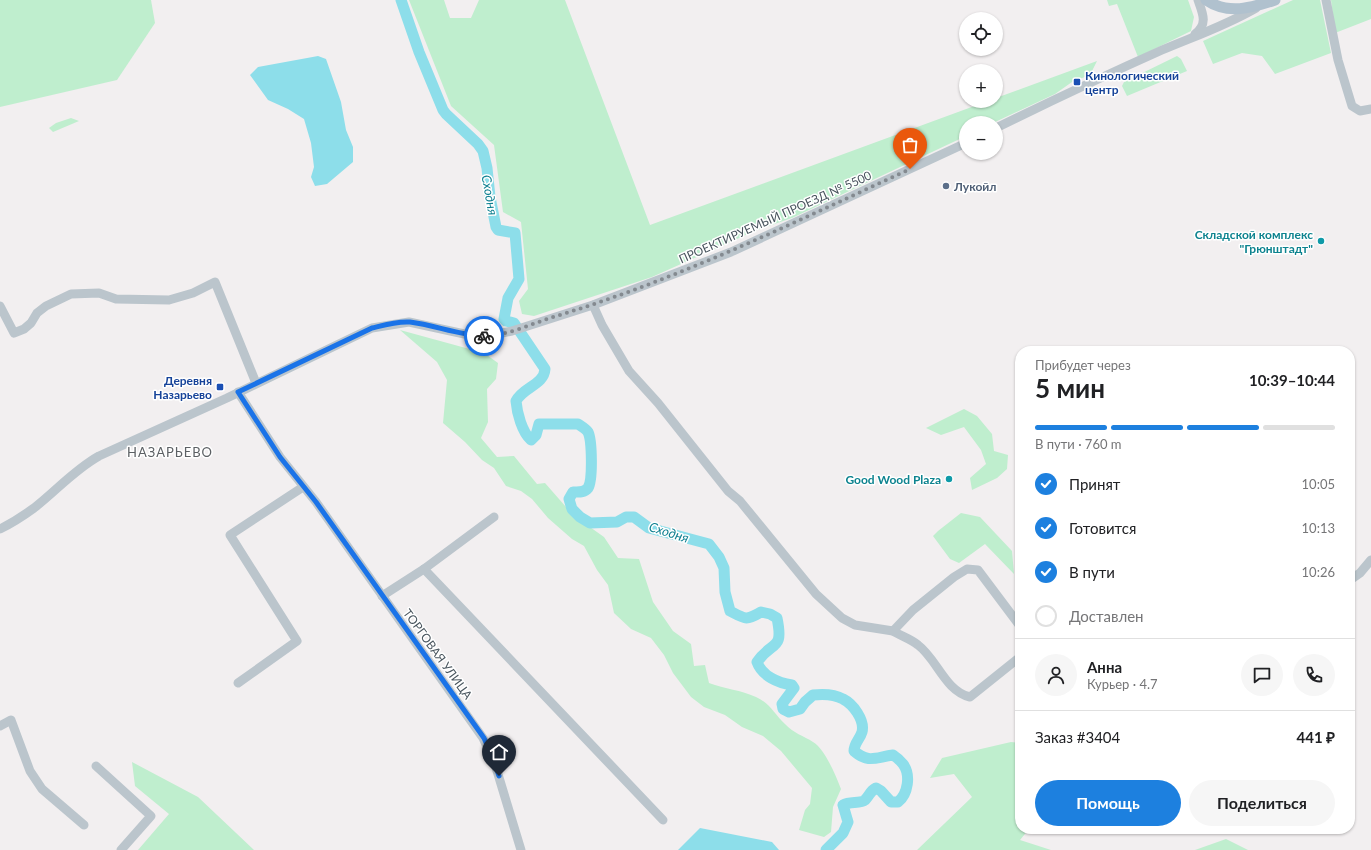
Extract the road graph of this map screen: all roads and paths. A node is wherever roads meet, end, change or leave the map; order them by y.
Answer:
1 (1198, 0) edge
2 (1206, 0) edge
3 (1275, 0) edge
4 (1326, 0) edge
5 (1263, 4) junction
6 (1192, 37) junction
7 (1371, 109) edge
8 (1003, 125) edge
9 (959, 146) edge
10 (593, 305) junction
11 (0, 306) edge
12 (256, 383) junction
13 (238, 392) junction
14 (303, 487) junction
15 (494, 517) dead end
16 (0, 529) edge
17 (1371, 560) edge
18 (424, 569) junction
19 (1355, 576) edge
20 (382, 596) junction
21 (1015, 619) edge
22 (893, 631) junction
23 (1015, 662) edge
24 (238, 683) dead end
25 (0, 726) edge
26 (96, 766) dead end
27 (663, 820) dead end
28 (84, 825) dead end
29 (121, 850) edge
30 (521, 850) edge

1 - 6 street
2 - 5 main road
3 - 5 main road
4 - 7 street
5 - 6 street
6 - 8 street
9 - 10 street, ПРОЕКТИРУЕМЫЙ ПРОЕЗД № 5500
10 - 12 street, ПРОЕКТИРУЕМЫЙ ПРОЕЗД № 5500
10 - 22 street
11 - 12 street
12 - 13 street, ПРОЕКТИРУЕМЫЙ ПРОЕЗД № 5500
13 - 14 street, ТОРГОВАЯ УЛИЦА
13 - 16 street, ПРОЕКТИРУЕМЫЙ ПРОЕЗД № 5500
14 - 20 street, ТОРГОВАЯ УЛИЦА
14 - 24 street
15 - 18 street
17 - 19 street
18 - 20 street
18 - 27 street
20 - 30 street, ТОРГОВАЯ УЛИЦА
21 - 22 street
22 - 23 street
25 - 28 street
26 - 29 street

